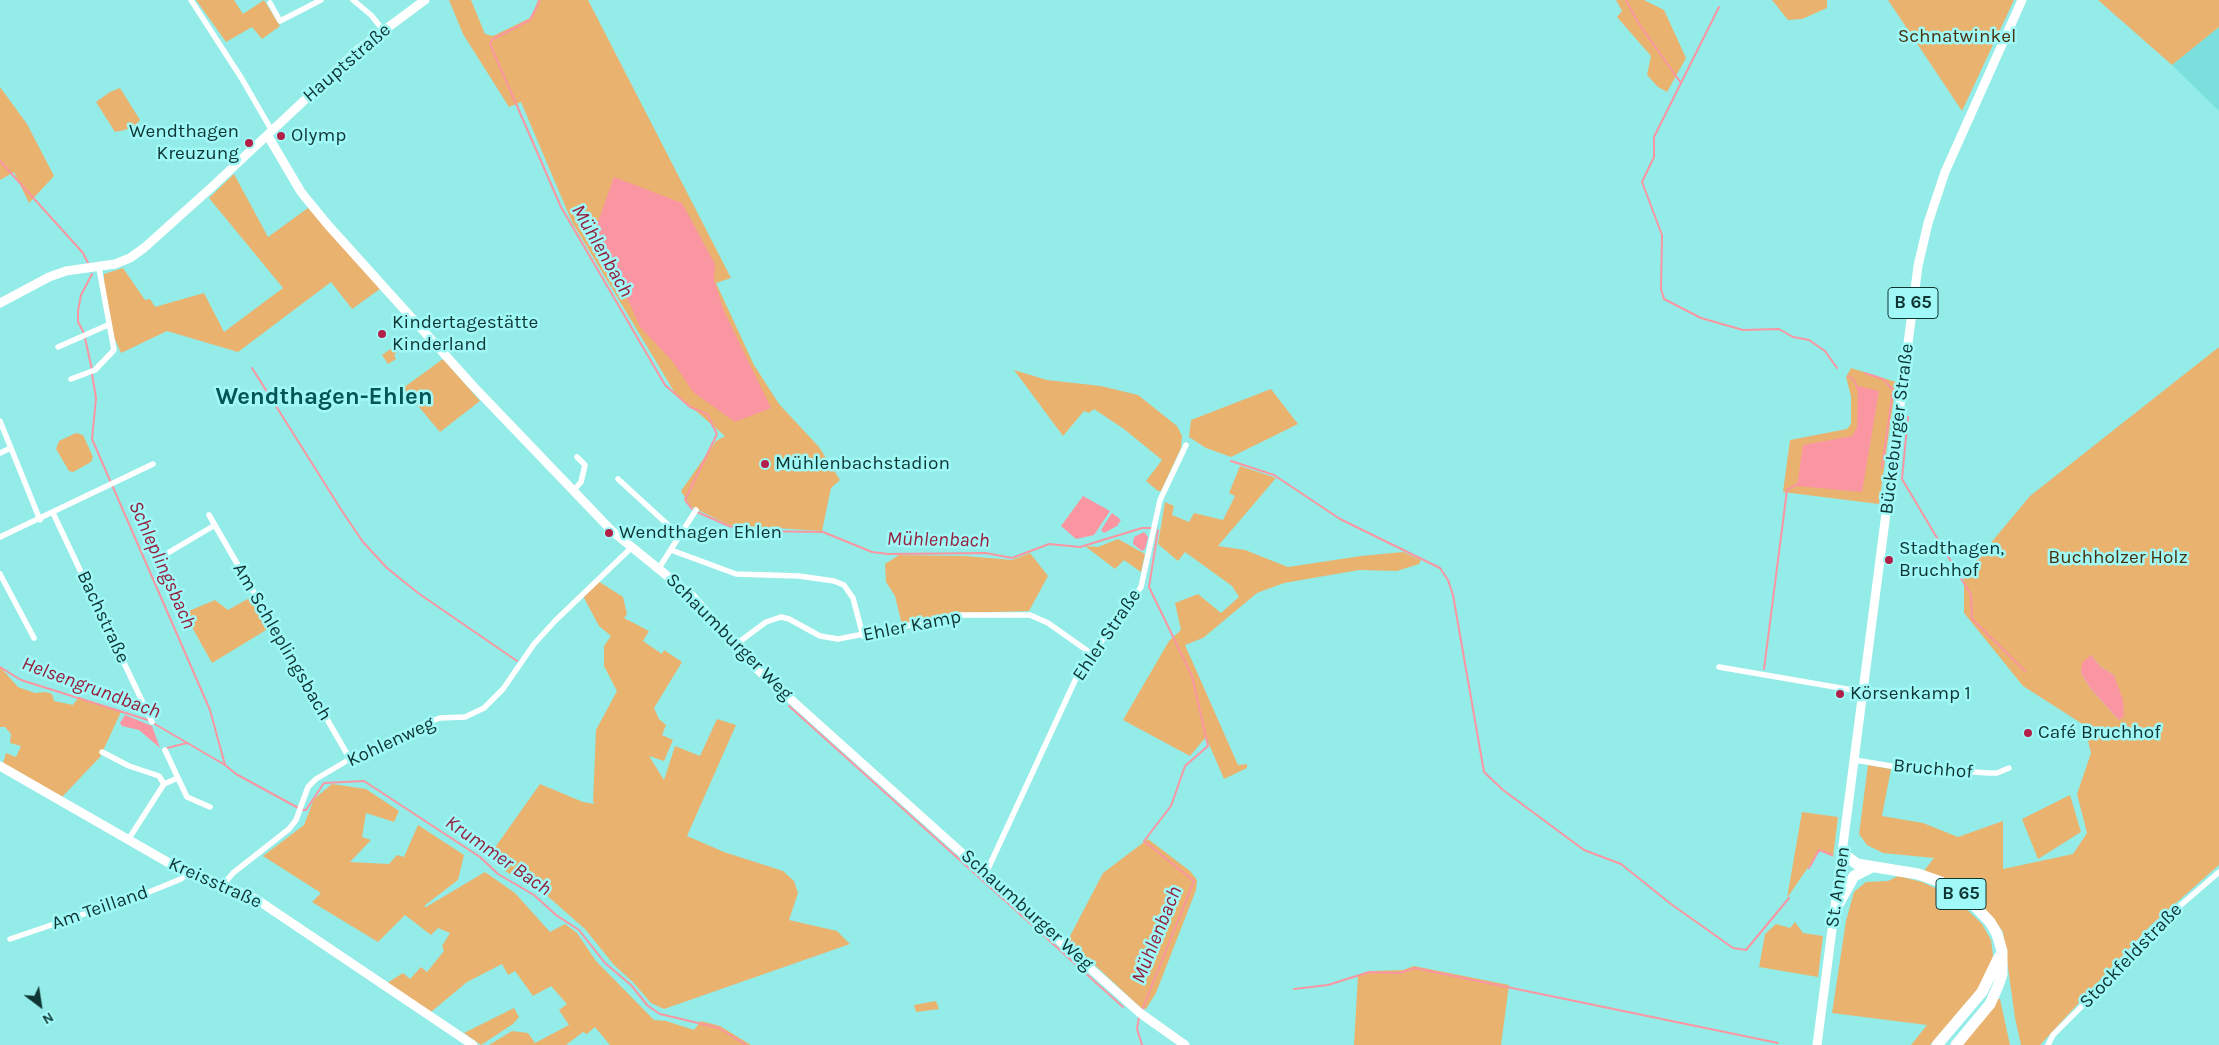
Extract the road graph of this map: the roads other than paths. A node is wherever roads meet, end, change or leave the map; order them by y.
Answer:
1 (191, 0) edge
2 (320, 0) edge
3 (353, 0) edge
4 (425, 0) edge
5 (2022, 0) edge
6 (270, 3) dead end
7 (383, 30) junction
8 (270, 133) junction
9 (99, 268) junction
10 (0, 303) edge
11 (108, 325) junction
12 (58, 347) dead end
13 (71, 379) dead end
14 (0, 420) edge
15 (1186, 445) dead end
16 (11, 448) junction
17 (0, 453) edge
18 (578, 457) dead end
19 (153, 464) dead end
20 (618, 479) dead end
21 (573, 491) junction
22 (696, 510) dead end
23 (52, 513) junction
24 (209, 515) dead end
25 (40, 520) junction
26 (215, 524) junction
27 (679, 535) junction
28 (0, 538) edge
29 (631, 548) junction
30 (671, 550) junction
31 (156, 560) dead end
32 (659, 568) junction
33 (0, 574) edge
34 (863, 636) junction
35 (34, 638) dead end
36 (735, 646) junction
37 (1092, 654) junction
38 (1719, 667) dead end
39 (1864, 692) junction
40 (152, 722) dead end
41 (1859, 729) joint
42 (165, 750) dead end
43 (102, 752) dead end
44 (350, 760) junction
45 (1855, 760) junction
46 (0, 766) edge
47 (2009, 768) dead end
48 (178, 778) junction
49 (164, 784) junction
50 (210, 807) dead end
51 (128, 840) junction
52 (1842, 853) junction
53 (1872, 867) junction
54 (189, 872) junction
55 (2219, 872) edge
56 (986, 873) junction
57 (223, 884) junction
58 (1835, 910) junction
59 (10, 939) dead end
60 (2002, 951) junction
61 (473, 1045) edge
62 (1184, 1045) edge
63 (1817, 1045) edge
64 (1937, 1045) edge
65 (1956, 1045) edge
66 (2048, 1045) edge

1 - 8 street, Schaumburger Weg
2 - 6 street
3 - 7 street
4 - 7 street, Hauptstraße
5 - 39 street, Bückeburger Straße / B 65
7 - 8 street, Hauptstraße
8 - 9 street, Hauptstraße
8 - 21 street, Schaumburger Weg
9 - 10 street, Hauptstraße
9 - 11 street
11 - 12 street
11 - 13 street
14 - 16 street
15 - 37 street, Ehler Straße
16 - 17 street
16 - 25 street
18 - 21 street
19 - 23 street
20 - 27 street
21 - 29 street, Schaumburger Weg
22 - 27 street
23 - 25 street
23 - 40 street, Bachstraße
24 - 26 street, Am Schleplingsbach
25 - 28 street
26 - 31 street
26 - 44 street, Am Schleplingsbach
27 - 30 street
29 - 32 street, Schaumburger Weg
29 - 44 street, Kohlenweg
30 - 32 street
30 - 34 street
32 - 36 street, Schaumburger Weg
33 - 35 street
34 - 36 street, Ehler Kamp
34 - 37 street, Ehler Kamp
36 - 56 street, Schaumburger Weg
37 - 56 street, Ehler Straße
38 - 39 street
39 - 41 street, Bückeburger Straße / B 65
41 - 45 street, St. Annen / B 65
42 - 48 street
43 - 49 street
44 - 57 street, Kohlenweg
45 - 47 street, Bruchhof
45 - 52 street, St. Annen / B 65
46 - 51 street, Kreisstraße
48 - 49 street
48 - 50 street
49 - 51 street
51 - 54 street, Kreisstraße
52 - 53 highway, B 65
52 - 58 street, St. Annen
53 - 58 highway
53 - 60 highway, B 65
54 - 57 street, Kreisstraße
54 - 59 street, Am Teilland
55 - 66 street, Stockfeldstraße
56 - 62 street, Schaumburger Weg
57 - 61 street, Kreisstraße
58 - 63 street, St. Annen
60 - 64 highway
60 - 65 highway, B 65

